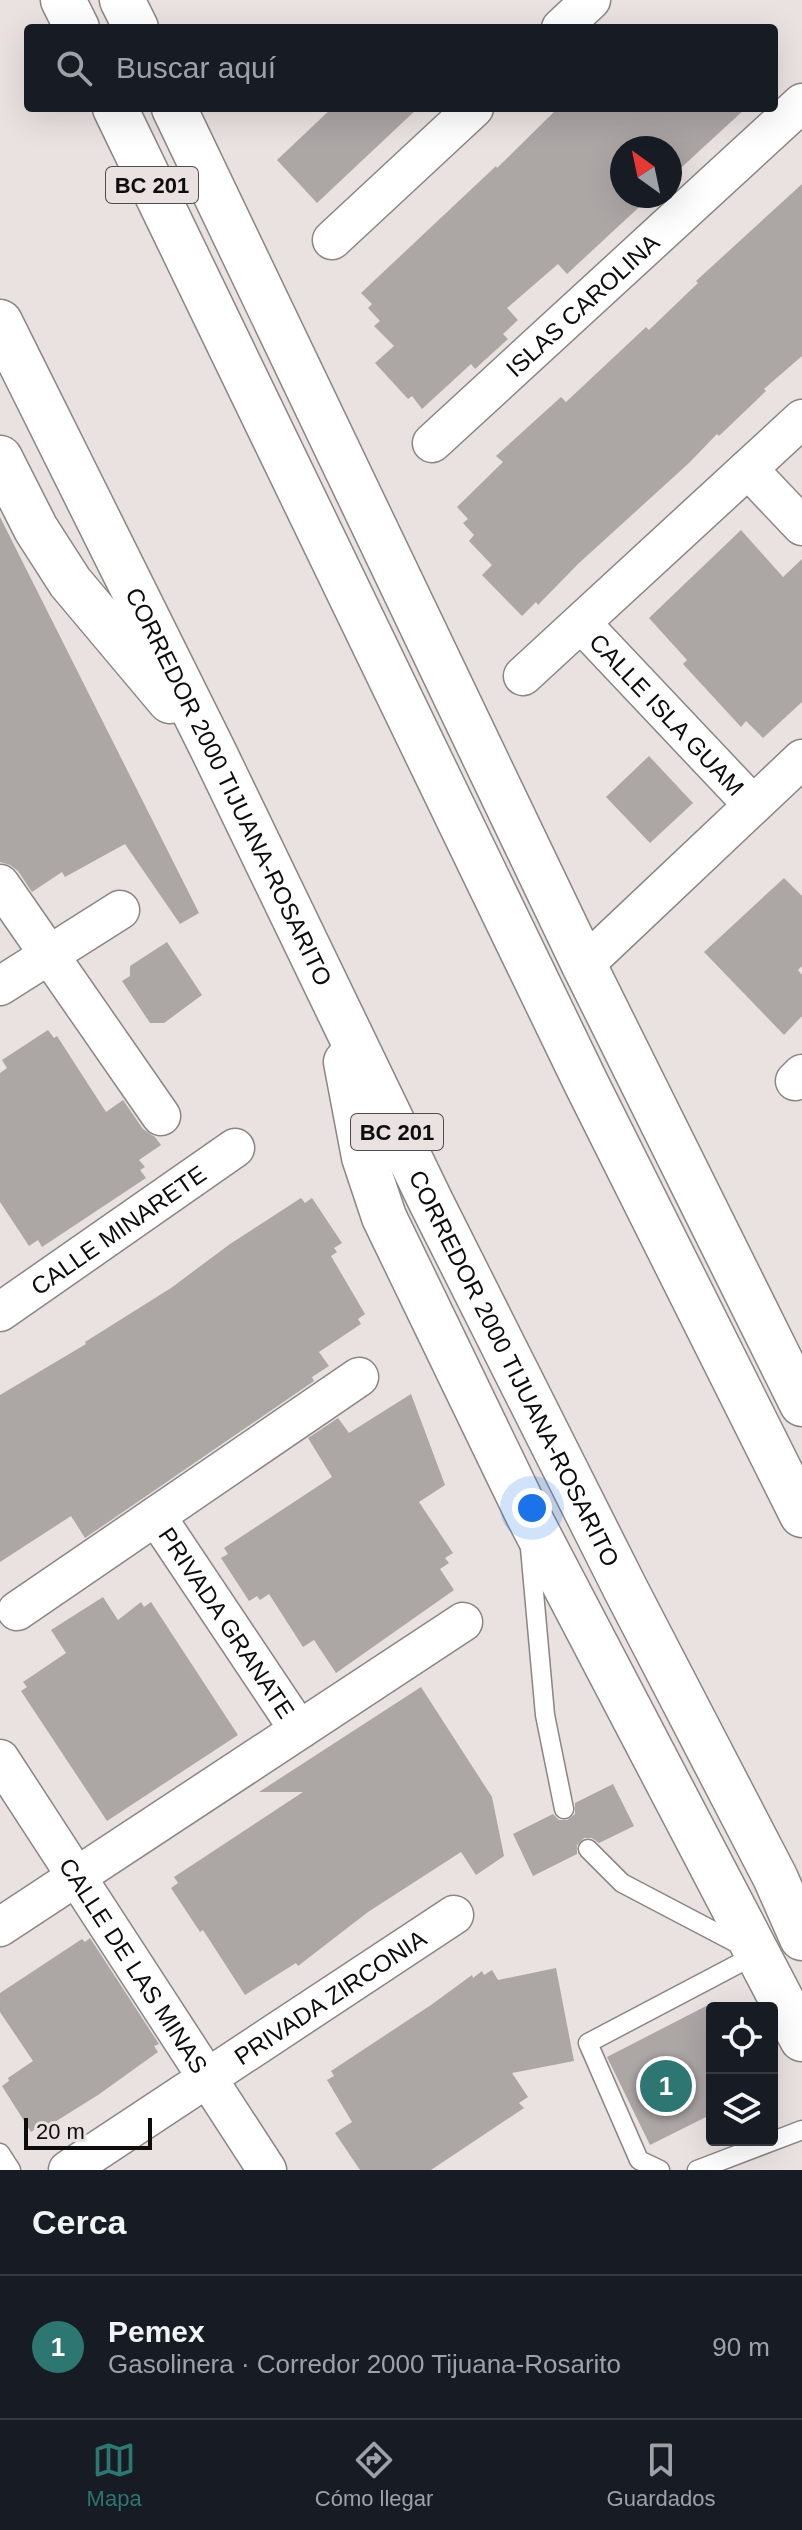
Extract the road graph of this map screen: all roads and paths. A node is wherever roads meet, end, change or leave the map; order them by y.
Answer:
1 (63, 0) edge
2 (122, 0) edge
3 (591, 0) edge
4 (75, 24) edge
5 (134, 24) edge
6 (565, 24) edge
7 (802, 103) edge
8 (117, 112) edge
9 (176, 112) edge
10 (470, 112) edge
11 (332, 240) dead end
12 (0, 322) edge
13 (802, 419) edge
14 (432, 443) dead end
15 (748, 469) junction
16 (5, 477) edge
17 (802, 526) edge
18 (582, 624) junction
19 (523, 676) dead end
20 (214, 752) junction
21 (802, 759) edge
22 (753, 805) junction
23 (0, 884) edge
24 (120, 910) dead end
25 (49, 955) junction
26 (584, 965) junction
27 (0, 986) edge
28 (336, 1005) junction
29 (161, 1116) dead end
30 (235, 1148) dead end
31 (0, 1311) edge
32 (359, 1377) dead end
33 (802, 1404) edge
34 (527, 1513) junction
35 (802, 1515) edge
36 (156, 1516) junction
37 (17, 1611) dead end
38 (463, 1622) dead end
39 (299, 1730) junction
40 (0, 1759) edge
41 (564, 1809) dead end
42 (588, 1849) dead end
43 (76, 1877) junction
44 (775, 1877) junction
45 (454, 1915) dead end
46 (0, 1927) edge
47 (802, 1929) edge
48 (802, 1938) edge
49 (757, 1954) junction
50 (802, 2039) edge
51 (207, 2078) junction
52 (802, 2130) edge
53 (0, 2153) edge
54 (11, 2170) edge
55 (68, 2170) edge
56 (267, 2170) edge
57 (660, 2170) edge
58 (697, 2170) edge

1 - 4 highway
2 - 5 highway
3 - 6 street
7 - 14 street, ISLAS CAROLINA
8 - 35 highway, BC 201
9 - 26 highway
10 - 11 street
12 - 20 highway, CORREDOR 2000 TIJUANA-ROSARITO / BC 201
13 - 15 street
15 - 17 street
15 - 18 street
16 - 20 highway
18 - 19 street
18 - 22 street, CALLE ISLA GUAM
20 - 28 highway, CORREDOR 2000 TIJUANA-ROSARITO / BC 201
21 - 22 street
22 - 26 street
23 - 25 street
24 - 25 street
25 - 27 street
25 - 29 street
26 - 33 highway
28 - 34 highway
28 - 44 highway, CORREDOR 2000 TIJUANA-ROSARITO / BC 201
30 - 31 street, CALLE MINARETE
32 - 36 street, PRIVADA GRANATE
34 - 41 lane
34 - 49 highway
36 - 37 street, PRIVADA GRANATE
36 - 39 street, PRIVADA GRANATE
38 - 39 street, PRIVADA GRANATE
39 - 43 street, PRIVADA GRANATE
40 - 43 street, CALLE DE LAS MINAS
42 - 49 lane
43 - 46 street, PRIVADA GRANATE
43 - 51 street, CALLE DE LAS MINAS
44 - 47 highway
44 - 48 highway, CORREDOR 2000 TIJUANA-ROSARITO / BC 201
45 - 51 street, PRIVADA ZIRCONIA
49 - 50 highway
49 - 57 lane
51 - 55 street, PRIVADA ZIRCONIA
51 - 56 street, CALLE DE LAS MINAS
52 - 58 lane
53 - 54 lane

